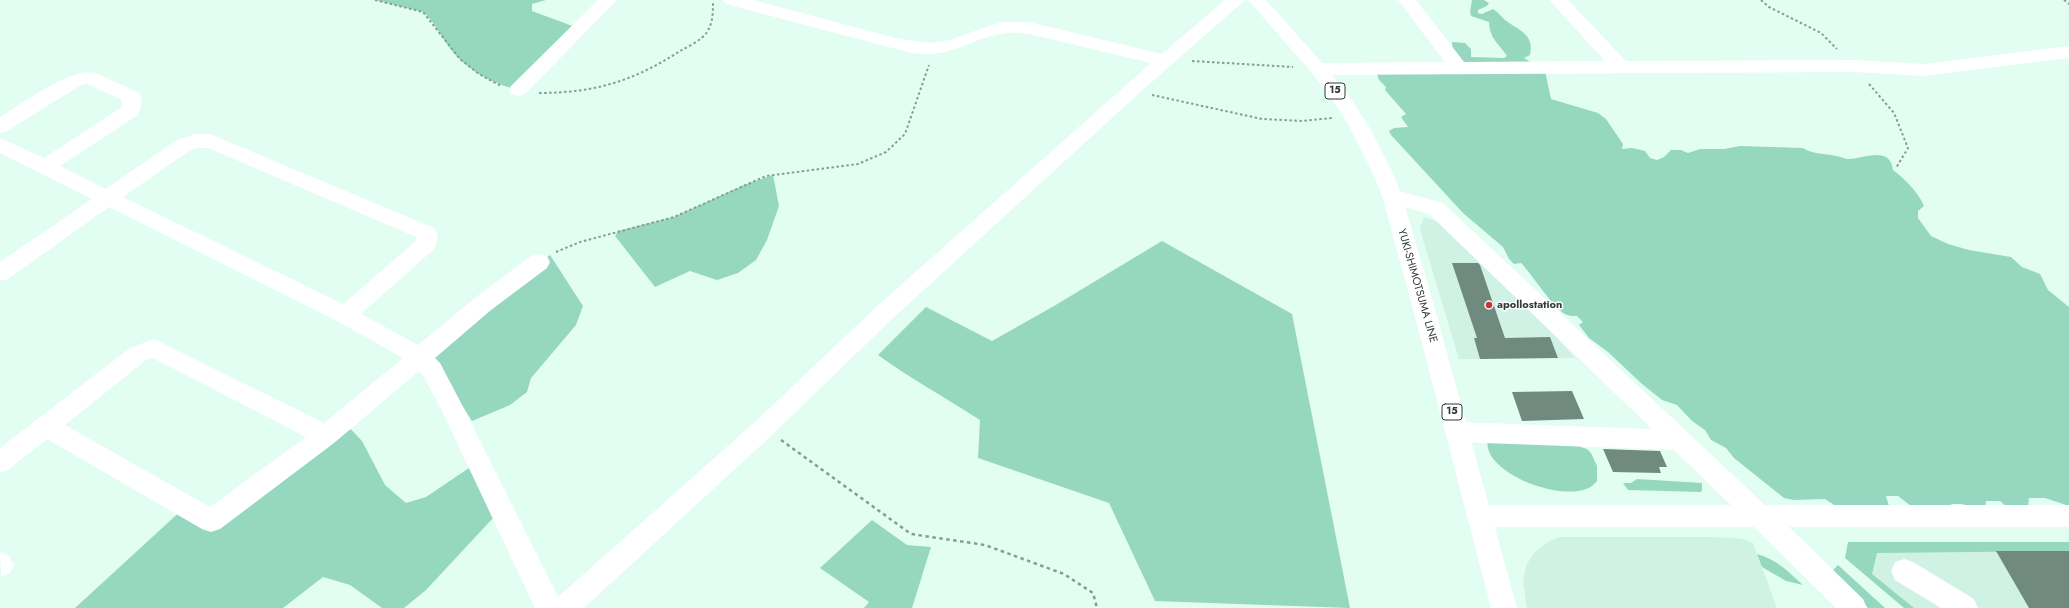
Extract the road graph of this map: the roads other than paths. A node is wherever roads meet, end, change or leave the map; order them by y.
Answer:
1 (608, 0) edge
2 (732, 0) edge
3 (1236, 0) edge
4 (1257, 0) edge
5 (1407, 0) edge
6 (1558, 0) edge
7 (2069, 52) edge
8 (1164, 60) junction
9 (1620, 66) junction
10 (1459, 68) junction
11 (1318, 69) junction
12 (518, 90) dead end
13 (0, 126) edge
14 (0, 144) edge
15 (46, 166) junction
16 (1392, 196) junction
17 (108, 197) junction
18 (539, 262) road end
19 (3, 268) edge
20 (345, 315) junction
21 (420, 357) junction
22 (46, 426) junction
23 (1457, 432) junction
24 (326, 436) junction
25 (1680, 440) junction
26 (0, 462) edge
27 (1480, 516) junction
28 (2069, 516) edge
29 (1761, 517) junction
30 (1904, 571) dead end
31 (549, 608) edge
32 (565, 608) edge
33 (1504, 608) edge
34 (1853, 608) edge
35 (1965, 608) edge

1 - 12 street
2 - 8 street
3 - 8 street
4 - 11 street, YUKI-SHIMOTSUMA LINE / 15
5 - 10 street
6 - 9 street
7 - 9 street
8 - 32 street
9 - 10 street
10 - 11 street
11 - 16 street, YUKI-SHIMOTSUMA LINE / 15
13 - 15 street
14 - 15 street
15 - 17 street
16 - 23 street, YUKI-SHIMOTSUMA LINE / 15
16 - 25 street
17 - 19 street
17 - 20 street
17 - 20 street
18 - 21 street
20 - 21 street
21 - 24 street
21 - 31 street
22 - 24 street
22 - 24 street
22 - 26 street
23 - 25 street
23 - 27 street, YUKI-SHIMOTSUMA LINE / 15
25 - 29 street
27 - 29 street
27 - 33 street, YUKI-SHIMOTSUMA LINE / 15
28 - 29 street
29 - 34 street
30 - 35 street

